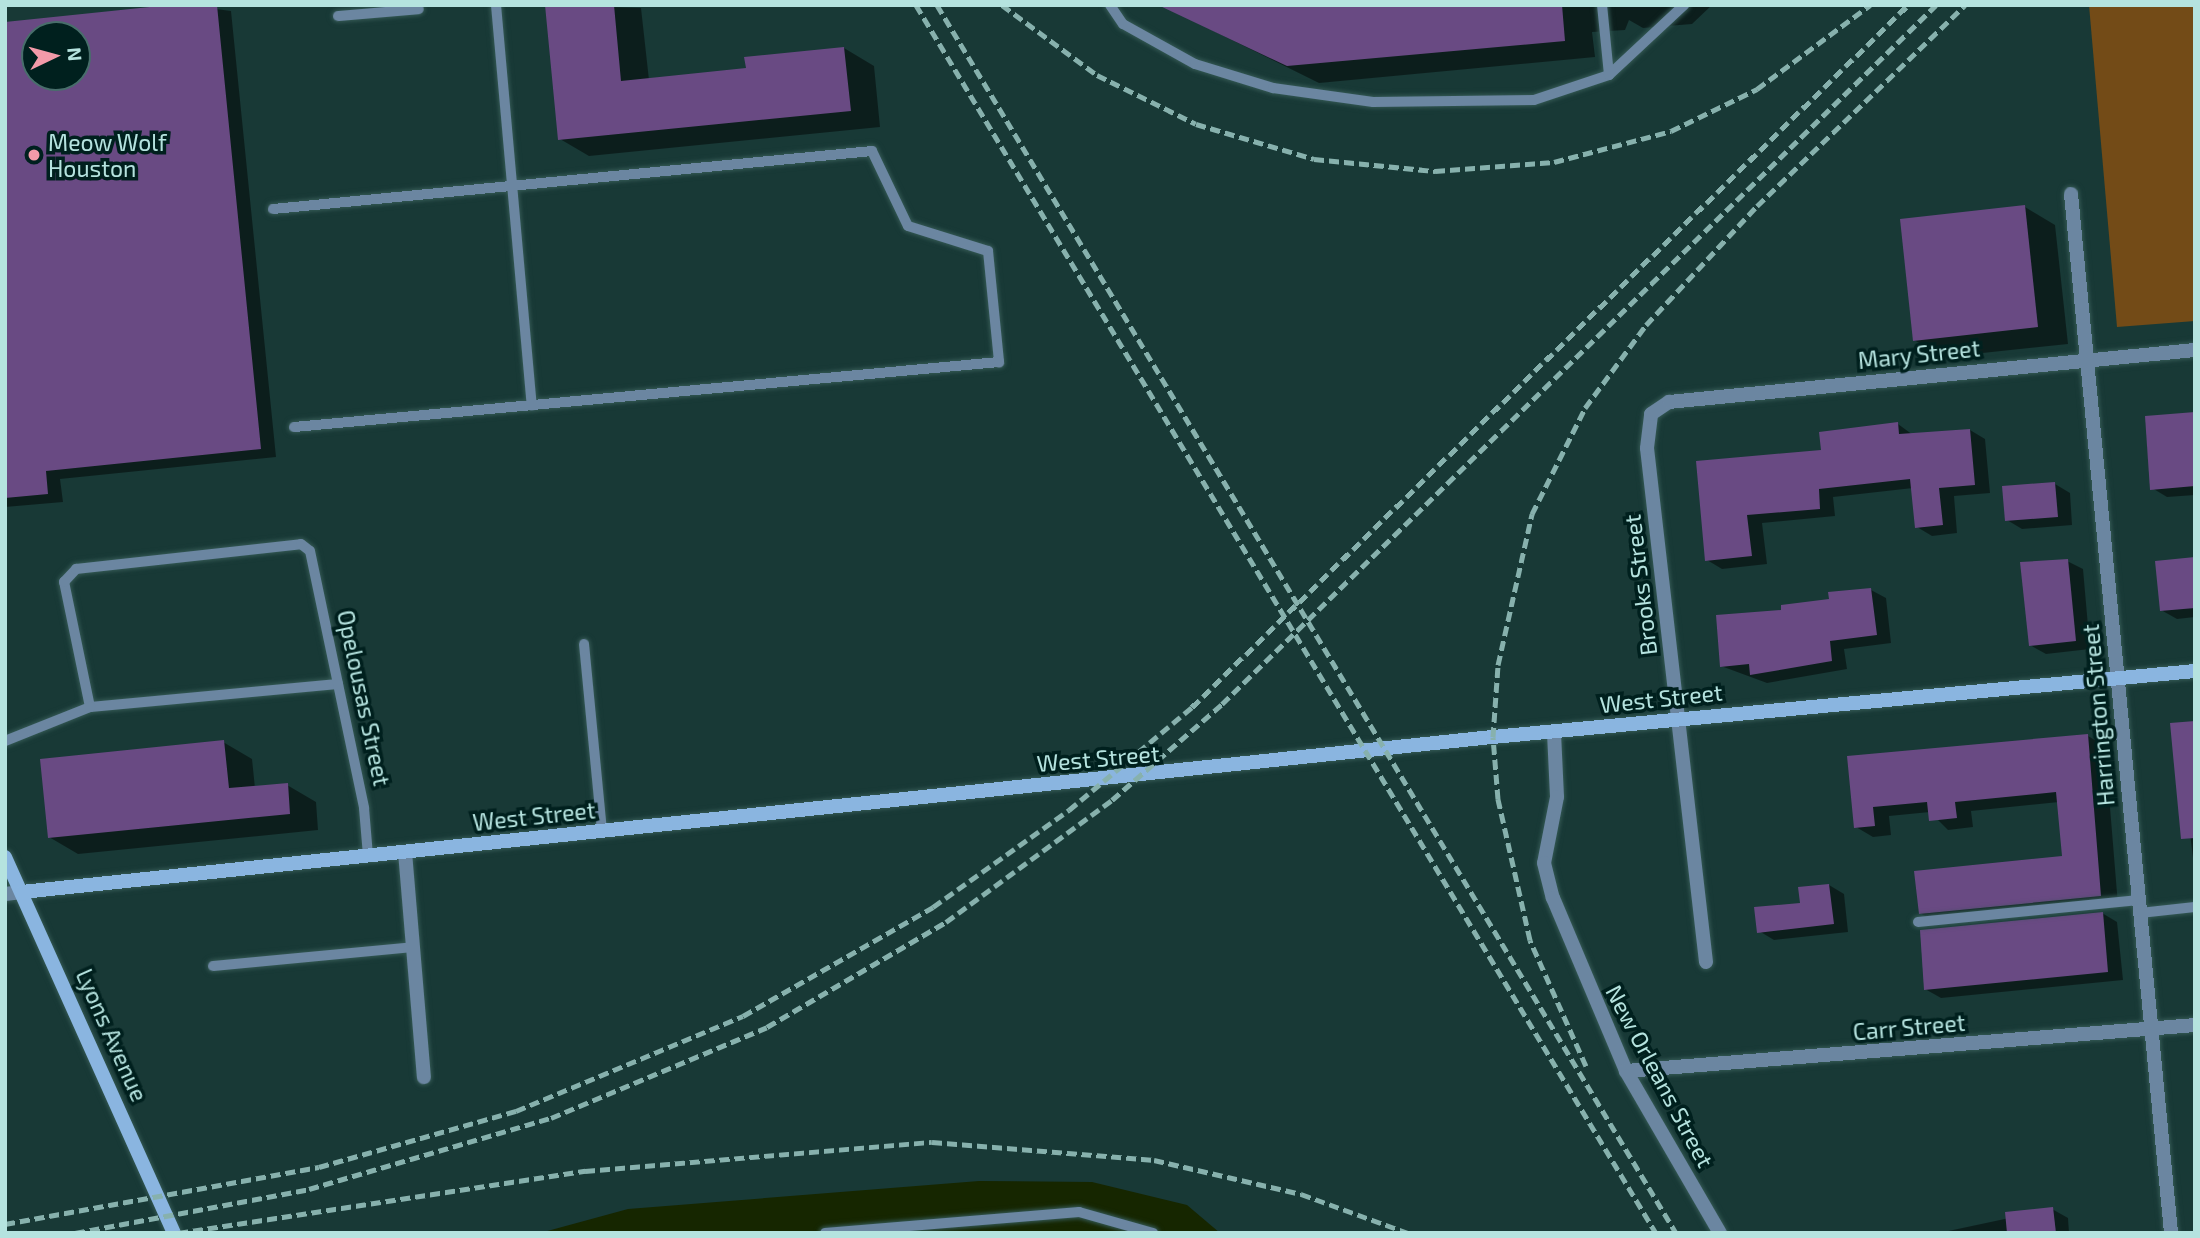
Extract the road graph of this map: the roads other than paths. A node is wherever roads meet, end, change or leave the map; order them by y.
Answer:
1 (496, 5) edge
2 (1111, 5) edge
3 (1602, 5) edge
4 (1684, 5) edge
5 (419, 9) dead end
6 (338, 16) dead end
7 (1609, 75) junction
8 (512, 186) junction
9 (2071, 194) dead end
10 (273, 209) dead end
11 (2195, 350) edge
12 (2087, 360) junction
13 (532, 405) junction
14 (1651, 414) joint
15 (294, 427) dead end
16 (584, 644) dead end
17 (2195, 671) edge
18 (2118, 678) junction
19 (338, 684) junction
20 (90, 707) junction
21 (1679, 719) junction
22 (1554, 733) junction
23 (5, 741) edge
24 (602, 832) junction
25 (405, 852) junction
26 (368, 856) junction
27 (5, 857) edge
28 (22, 892) junction
29 (5, 894) edge
30 (2139, 906) junction
31 (2195, 907) edge
32 (1918, 922) dead end
33 (413, 947) junction
34 (1706, 961) dead end
35 (213, 966) dead end
36 (2195, 1025) edge
37 (2151, 1029) junction
38 (1626, 1071) junction
39 (424, 1077) dead end
40 (174, 1233) edge
41 (825, 1233) edge
42 (1153, 1233) edge
43 (1720, 1233) edge
44 (2171, 1233) edge

1 - 8 lane
2 - 7 lane
3 - 7 lane
4 - 7 lane
5 - 6 lane
8 - 10 lane
8 - 13 lane
8 - 13 lane
9 - 12 street, Harrington Street
11 - 12 street, Mary Street
12 - 14 street, Mary Street
12 - 18 street, Harrington Street
13 - 15 lane
14 - 21 street, Brooks Street
16 - 24 lane
17 - 18 street, West Street
18 - 21 street, West Street
18 - 30 street, Harrington Street
19 - 20 lane
19 - 20 lane, Opelousas Street
19 - 26 lane, Opelousas Street
20 - 23 lane
21 - 22 street, West Street
21 - 34 street, Brooks Street
22 - 24 street, West Street
22 - 38 street, New Orleans Street
24 - 25 street, West Street
25 - 26 street, West Street
25 - 33 street
26 - 28 street, West Street
27 - 28 street, Lyons Avenue
28 - 29 street, West Street
28 - 40 street, Lyons Avenue
30 - 31 lane
30 - 32 lane
30 - 37 street, Harrington Street
33 - 35 lane
33 - 39 street
36 - 37 street, Carr Street
37 - 38 street, Carr Street
37 - 44 street, Harrington Street
38 - 43 street, New Orleans Street
41 - 42 lane

